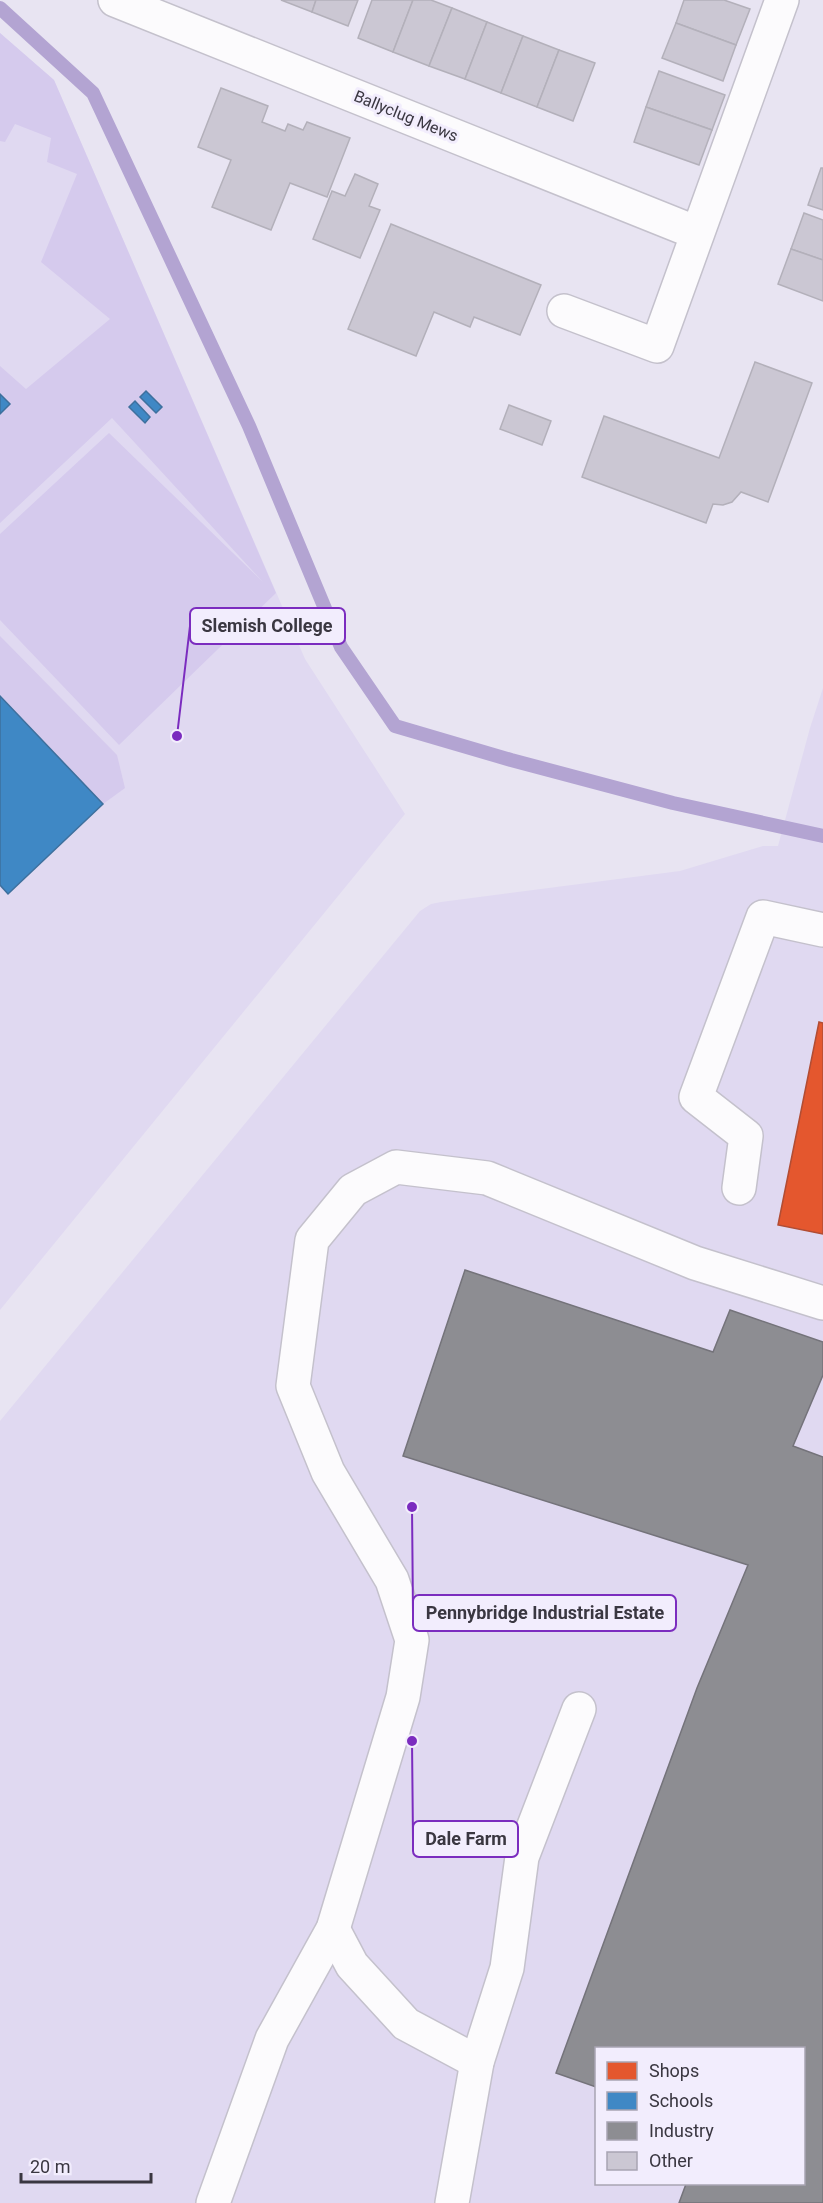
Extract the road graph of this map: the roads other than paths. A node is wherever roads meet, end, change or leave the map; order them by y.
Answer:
1 (115, 0) edge
2 (782, 0) edge
3 (697, 232) junction
4 (564, 311) dead end
5 (823, 930) edge
6 (739, 1188) dead end
7 (823, 1302) edge
8 (579, 1709) dead end
9 (333, 1929) junction
10 (477, 2062) junction
11 (213, 2203) edge
12 (452, 2203) edge

1 - 3 street, Ballyclug Mews
2 - 3 street
3 - 4 street
5 - 6 street
7 - 9 street
8 - 10 street
9 - 10 street
9 - 11 street
10 - 12 street

